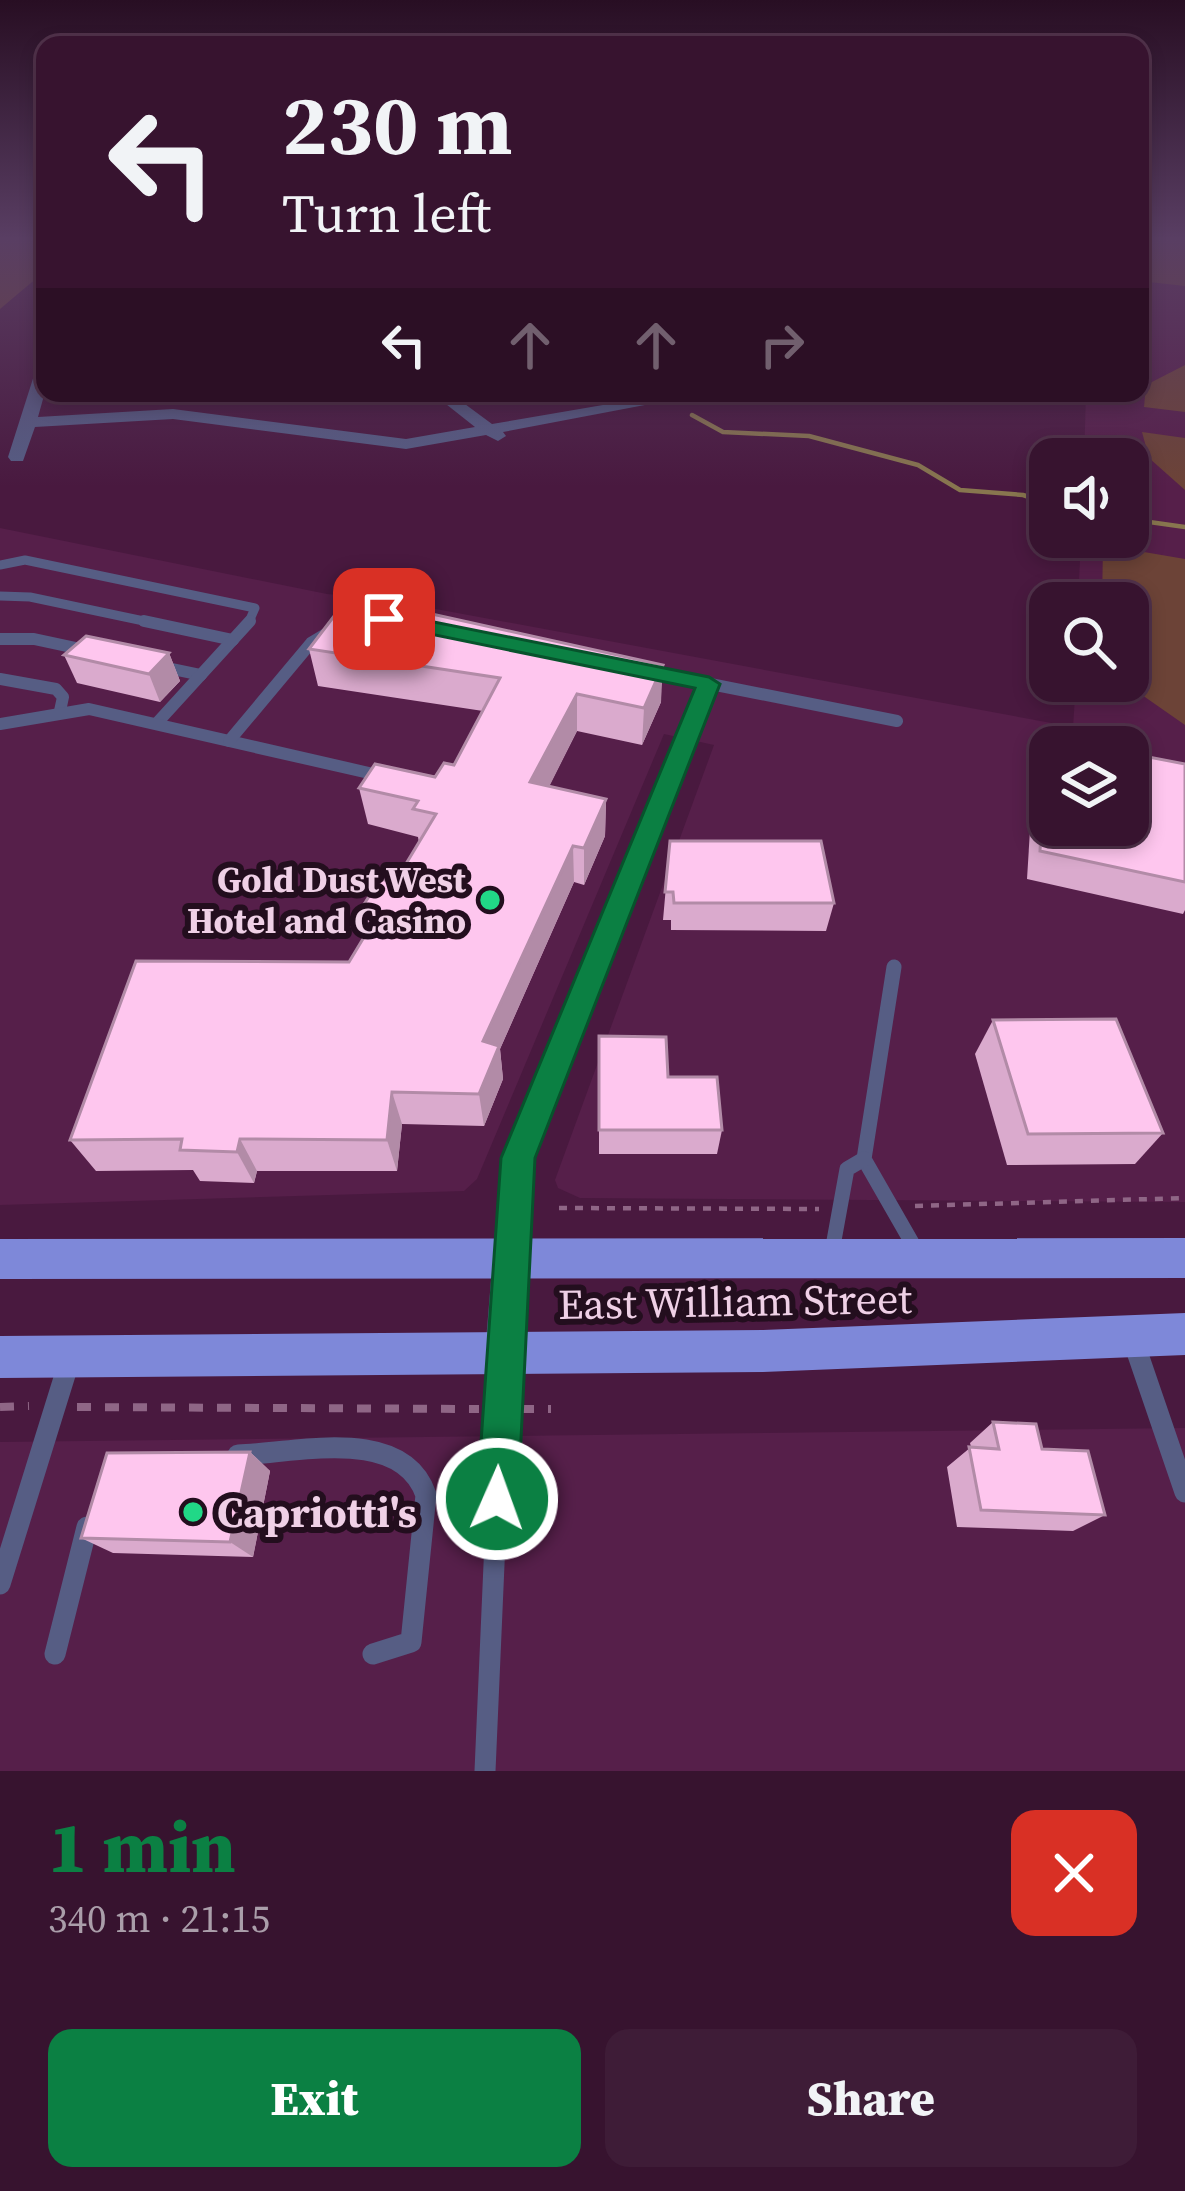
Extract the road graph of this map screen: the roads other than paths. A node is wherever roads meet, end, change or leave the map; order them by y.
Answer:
1 (36, 394) edge
2 (450, 402) edge
3 (471, 402) edge
4 (651, 402) edge
5 (27, 422) junction
6 (492, 431) junction
7 (509, 447) dead end
8 (16, 458) dead end
9 (0, 565) edge
10 (0, 596) edge
11 (338, 627) edge
12 (0, 639) edge
13 (233, 640) junction
14 (97, 652) edge
15 (138, 662) edge
16 (628, 668) edge
17 (201, 675) junction
18 (0, 680) edge
19 (709, 684) junction
20 (61, 711) junction
21 (897, 722) dead end
22 (157, 723) junction
23 (0, 724) edge
24 (229, 741) junction
25 (393, 778) edge
26 (894, 967) dead end
27 (864, 1159) junction
28 (1185, 1258) edge
29 (0, 1259) edge
30 (830, 1259) junction
31 (921, 1259) junction
32 (508, 1262) junction
33 (1185, 1334) edge
34 (1132, 1336) junction
35 (503, 1353) junction
36 (0, 1357) edge
37 (70, 1358) junction
38 (208, 1455) edge
39 (1185, 1492) edge
40 (91, 1511) edge
41 (0, 1584) edge
42 (55, 1654) dead end
43 (373, 1654) dead end
44 (485, 1771) edge

1 - 5 street
2 - 6 street
3 - 6 street
4 - 6 street
5 - 6 street
5 - 8 street
6 - 7 street
9 - 13 lane
10 - 13 lane
11 - 24 lane
12 - 14 lane
13 - 17 lane
15 - 17 lane
16 - 19 lane
17 - 22 lane
18 - 20 lane
19 - 21 lane
19 - 32 street
20 - 22 lane
20 - 23 lane
22 - 24 lane
24 - 25 lane
26 - 27 lane
27 - 30 lane
27 - 31 lane
28 - 31 main road, East William Street
29 - 32 main road, East William Street
30 - 31 main road, East William Street
30 - 32 main road, East William Street
32 - 35 street
33 - 34 main road, East William Street
34 - 35 main road, East William Street
34 - 39 lane
35 - 37 main road, East William Street
35 - 44 lane
36 - 37 main road, East William Street
37 - 41 lane
38 - 43 lane
40 - 42 lane

